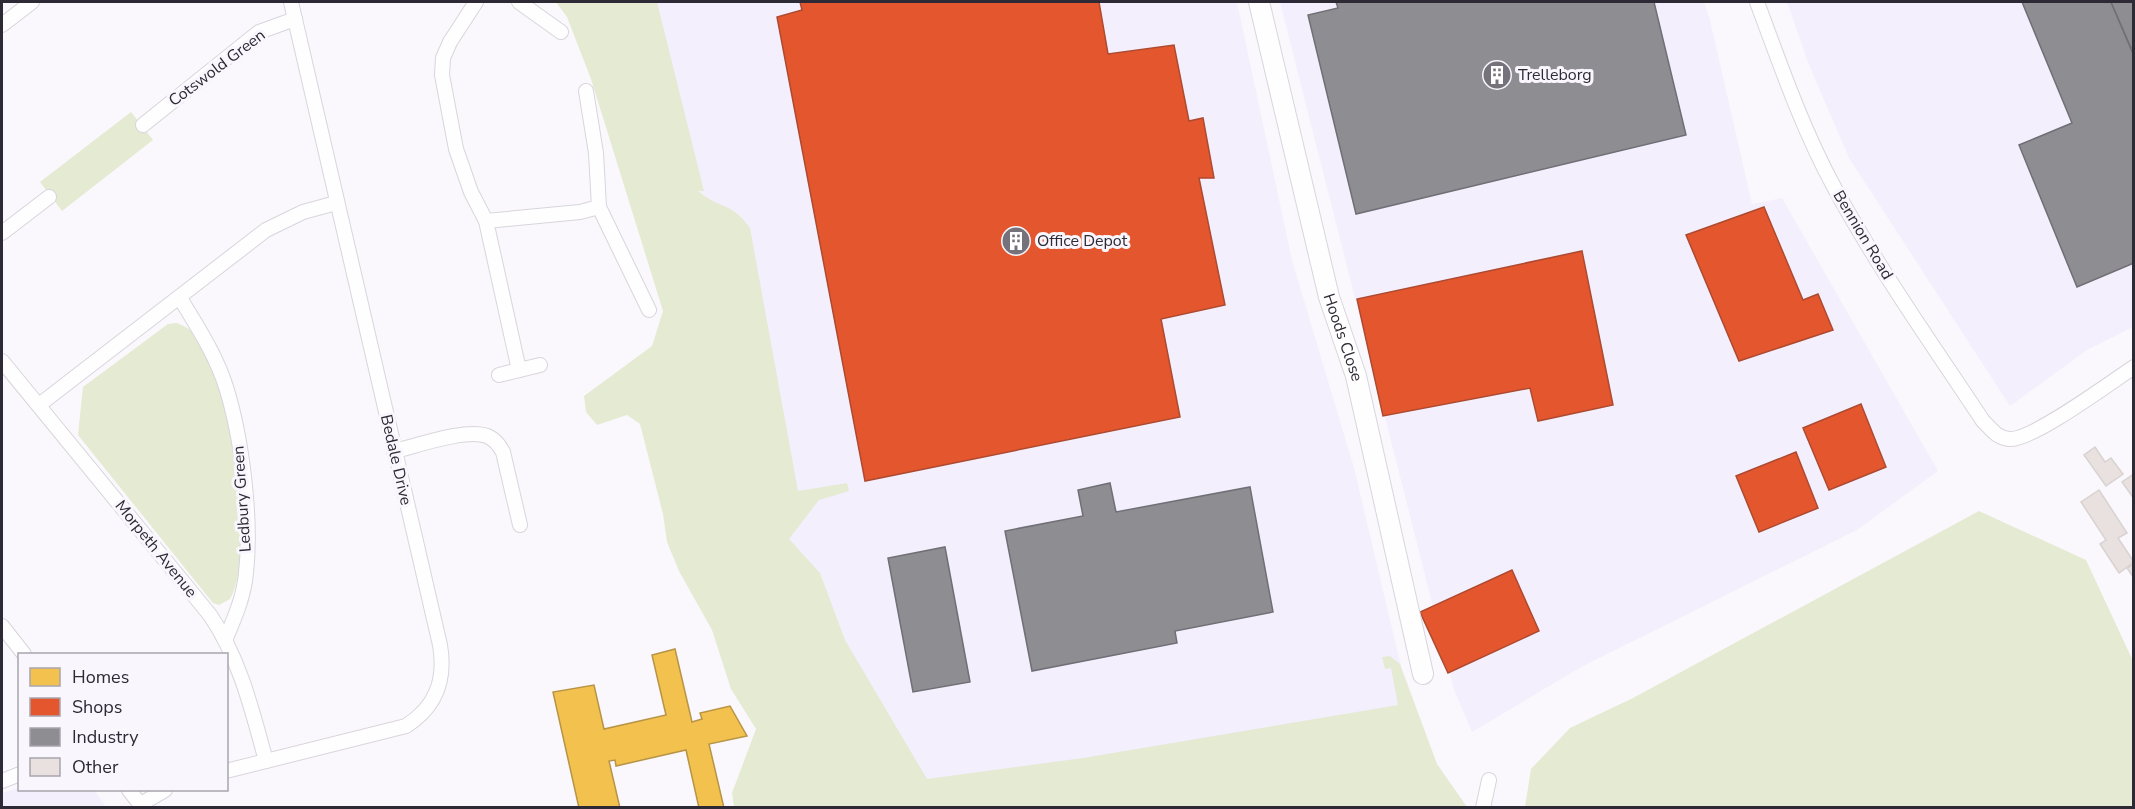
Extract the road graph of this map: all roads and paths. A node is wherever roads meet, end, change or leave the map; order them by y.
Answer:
1 (32, 2) edge
2 (291, 2) edge
3 (476, 2) edge
4 (519, 2) edge
5 (1259, 2) edge
6 (1757, 2) edge
7 (295, 19) junction
8 (2, 25) edge
9 (561, 32) dead end
10 (586, 91) dead end
11 (143, 125) dead end
12 (49, 197) dead end
13 (336, 203) junction
14 (599, 207) junction
15 (486, 221) junction
16 (2, 233) edge
17 (180, 298) junction
18 (649, 310) dead end
19 (2, 361) edge
20 (540, 365) dead end
21 (2133, 367) edge
22 (519, 370) junction
23 (499, 375) dead end
24 (39, 405) junction
25 (394, 451) junction
26 (520, 525) dead end
27 (2, 626) edge
28 (226, 638) junction
29 (23, 653) edge
30 (1424, 674) dead end
31 (266, 761) junction
32 (228, 770) edge
33 (18, 775) edge
34 (1489, 780) dead end
35 (2, 782) edge
36 (131, 791) edge
37 (162, 791) edge
38 (142, 806) edge
39 (1483, 807) edge

1 - 8 street
2 - 7 street, Bedale Drive
3 - 15 street
4 - 9 street
5 - 30 street, Hoods Close
6 - 21 street, Bennion Road
7 - 11 street, Cotswold Green
7 - 13 street, Bedale Drive
10 - 14 street
12 - 16 street
13 - 17 street
13 - 25 street, Bedale Drive
14 - 15 street
14 - 18 street
15 - 22 street
17 - 24 street
17 - 28 street, Ledbury Green
19 - 24 street, Morpeth Avenue
20 - 22 street
22 - 23 street
24 - 28 street, Morpeth Avenue
25 - 26 street
25 - 31 street, Bedale Drive
27 - 29 street
28 - 31 street, Morpeth Avenue
31 - 32 street, Bedale Drive
33 - 35 street
34 - 39 street
36 - 38 street
37 - 38 street

